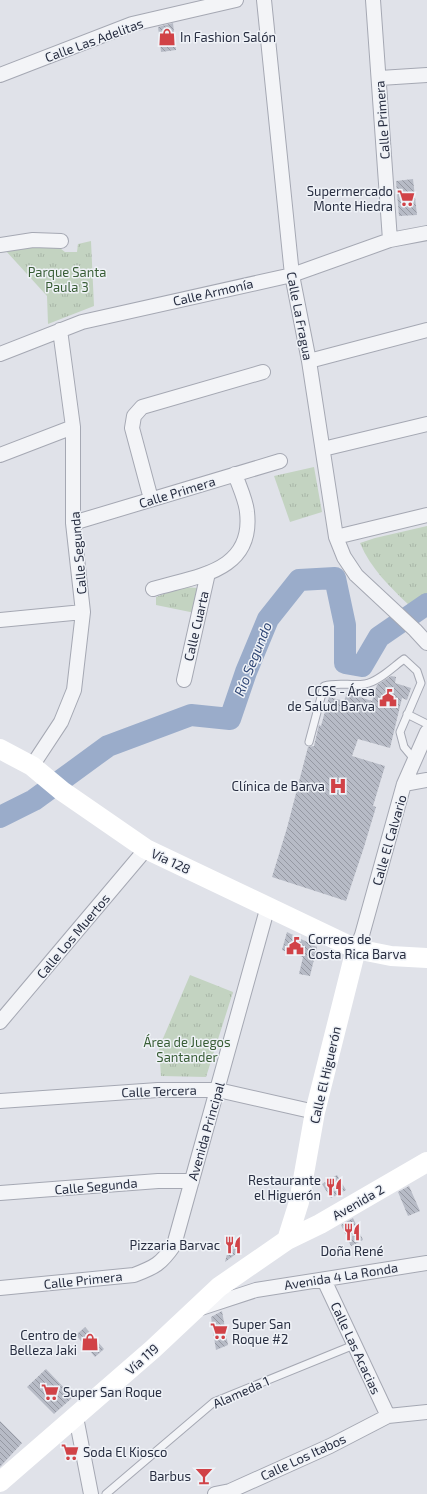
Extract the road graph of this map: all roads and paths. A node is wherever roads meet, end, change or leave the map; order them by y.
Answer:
1 (236, 0) edge
2 (264, 0) edge
3 (373, 0) edge
4 (0, 75) edge
5 (427, 75) edge
6 (380, 78) junction
7 (427, 233) edge
8 (61, 240) dead end
9 (390, 240) junction
10 (0, 245) edge
11 (292, 275) junction
12 (60, 330) junction
13 (427, 330) edge
14 (0, 354) edge
15 (309, 361) junction
16 (263, 372) dead end
17 (427, 424) edge
18 (74, 427) junction
19 (323, 449) junction
20 (0, 455) edge
21 (280, 461) dead end
22 (236, 474) junction
23 (151, 499) junction
24 (427, 515) edge
25 (74, 523) junction
26 (336, 537) junction
27 (208, 573) junction
28 (152, 589) dead end
29 (83, 612) junction
30 (0, 620) edge
31 (427, 643) edge
32 (184, 680) dead end
33 (407, 714) junction
34 (427, 724) edge
35 (427, 732) edge
36 (309, 742) dead end
37 (0, 749) edge
38 (414, 758) junction
39 (0, 759) edge
40 (32, 766) junction
41 (427, 780) edge
42 (404, 784) junction
43 (146, 849) junction
44 (268, 906) junction
45 (356, 950) junction
46 (427, 958) edge
47 (0, 1022) edge
48 (218, 1090) junction
49 (0, 1101) edge
50 (315, 1112) junction
51 (427, 1162) edge
52 (192, 1181) junction
53 (0, 1193) edge
54 (300, 1202) junction
55 (320, 1224) junction
56 (287, 1240) junction
57 (163, 1261) joint
58 (427, 1263) edge
59 (242, 1270) junction
60 (324, 1280) junction
61 (0, 1288) edge
62 (256, 1290) junction
63 (196, 1310) junction
64 (354, 1344) junction
65 (427, 1412) edge
66 (388, 1416) junction
67 (76, 1417) junction
68 (0, 1482) edge
69 (91, 1494) edge
70 (106, 1494) edge
71 (216, 1494) edge

1 - 4 street, Calle Las Adelitas
2 - 11 street, Calle La Fragua
3 - 6 street, Calle Primera
5 - 6 street
6 - 9 street, Calle Primera
7 - 9 street, Calle Armonía
8 - 10 street
9 - 11 street, Calle Armonía
11 - 12 street, Calle Armonía
11 - 15 street, Calle La Fragua
12 - 14 street, Calle Armonía
12 - 18 street, Calle Segunda
13 - 15 street
15 - 19 street, Calle La Fragua
16 - 23 street
17 - 19 street
18 - 20 street
18 - 25 street, Calle Segunda
19 - 26 street, Calle La Fragua
21 - 22 street, Calle Primera
22 - 23 street, Calle Primera
22 - 27 street
23 - 25 street, Calle Primera
24 - 26 street
25 - 29 street, Calle Segunda
26 - 31 street, Calle La Fragua
27 - 28 street
27 - 32 street, Calle Cuarta
29 - 30 street
29 - 40 street, Calle Segunda
33 - 34 lane
33 - 36 lane
33 - 38 lane
35 - 38 street, Calle El Calvario
37 - 40 main road, Vía 128
38 - 42 street, Calle El Calvario
39 - 40 street
40 - 43 main road, Vía 128
41 - 42 street
42 - 45 street, Calle El Calvario
43 - 44 main road, Vía 128
43 - 47 street, Calle Los Muertos
44 - 45 main road, Vía 128
44 - 48 street, Avenida Principal
45 - 46 main road, Vía 128
45 - 50 main road, Calle El Higuerón
48 - 49 street, Calle Tercera
48 - 50 street, Calle Tercera
48 - 52 street, Avenida Principal
50 - 54 main road, Calle El Higuerón
51 - 55 main road, Avenida 2
52 - 53 street, Calle Segunda
52 - 57 street, Avenida Principal
54 - 55 main road, Calle El Higuerón
54 - 56 main road, Calle El Higuerón
55 - 56 main road, Avenida 2
56 - 59 main road, Vía 119
57 - 61 street, Calle Primera
58 - 60 street, Avenida 4 La Ronda
59 - 62 street
59 - 63 main road, Vía 119
60 - 62 street, Avenida 4 La Ronda
60 - 64 street, Calle Las Acacias
62 - 63 street, Avenida 4 La Ronda
63 - 67 main road, Vía 119
64 - 66 street, Calle Las Acacias
64 - 70 lane, Alameda 1
65 - 66 street
66 - 71 street, Calle Los Itabos
67 - 68 main road, Vía 119
67 - 69 street

